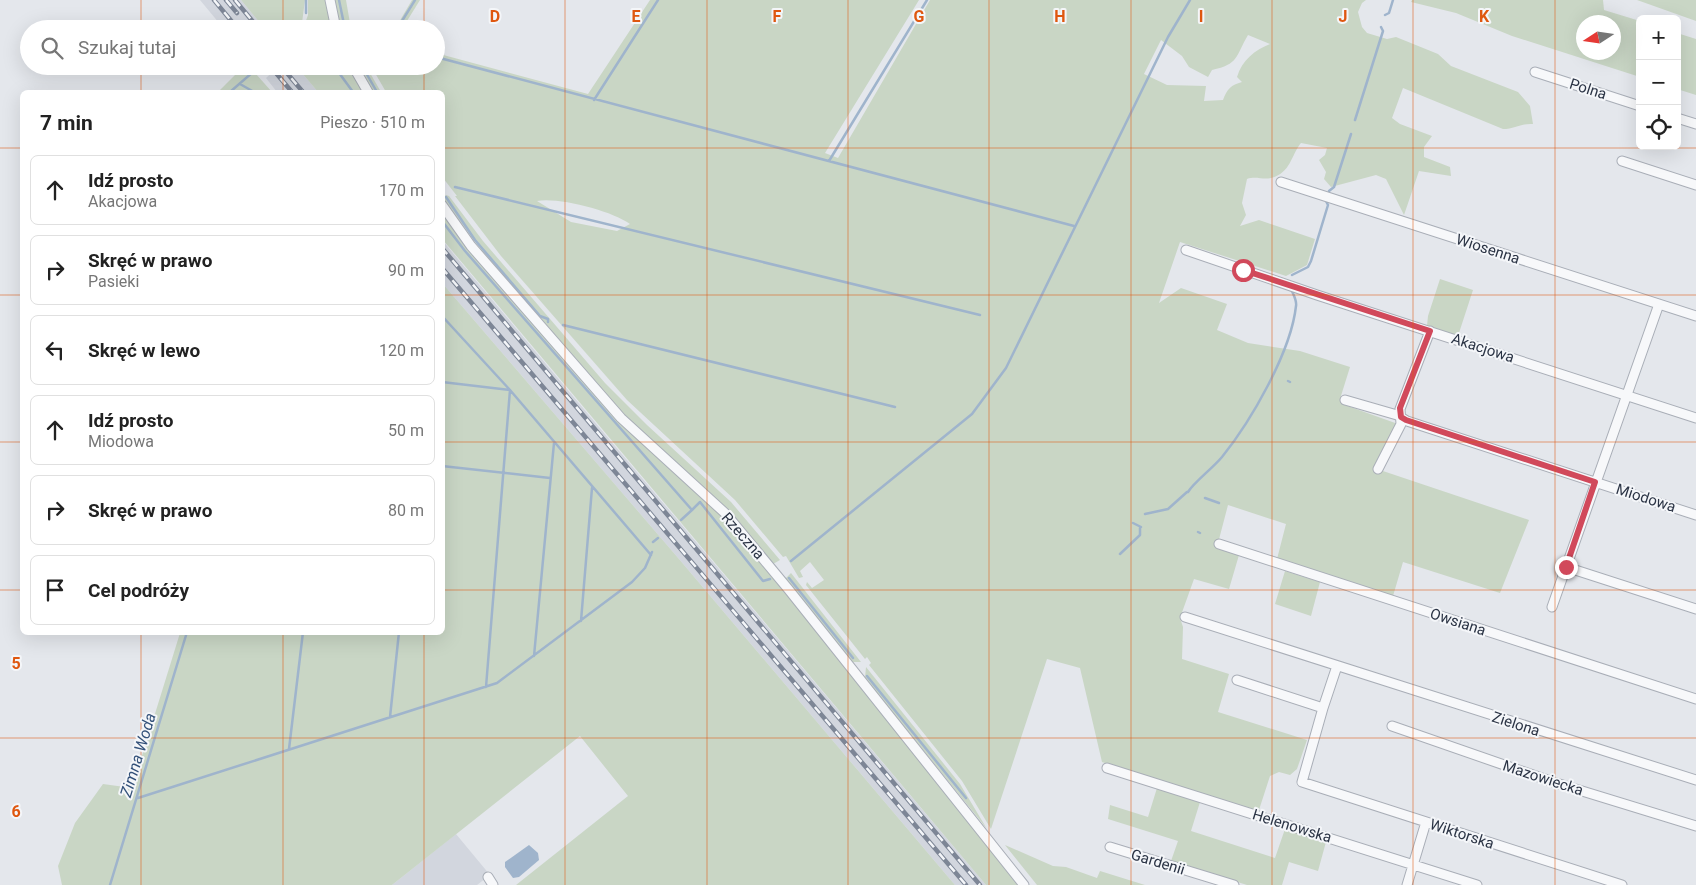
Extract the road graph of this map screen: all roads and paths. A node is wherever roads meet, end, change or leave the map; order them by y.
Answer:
1 (330, 0) edge
2 (334, 20) edge
3 (1535, 72) dead end
4 (358, 75) edge
5 (367, 90) edge
6 (1637, 105) edge
7 (1681, 119) edge
8 (1696, 124) edge
9 (1622, 161) dead end
10 (1281, 182) dead end
11 (1696, 185) edge
12 (445, 209) edge
13 (1186, 250) dead end
14 (1659, 304) junction
15 (1696, 316) edge
16 (1430, 331) junction
17 (1628, 395) junction
18 (1345, 400) dead end
19 (1401, 417) junction
20 (1696, 418) edge
21 (1378, 469) dead end
22 (1595, 482) junction
23 (1696, 515) edge
24 (1219, 544) dead end
25 (1566, 567) junction
26 (1552, 607) dead end
27 (1696, 609) edge
28 (1185, 618) dead end
29 (1337, 666) junction
30 (1237, 680) dead end
31 (1696, 699) edge
32 (1323, 708) junction
33 (1392, 726) dead end
34 (1106, 768) dead end
35 (1696, 780) edge
36 (1426, 822) junction
37 (1696, 826) edge
38 (1110, 847) dead end
39 (1412, 864) junction
40 (488, 876) dead end
41 (494, 885) edge
42 (1024, 885) edge
43 (1234, 885) edge
44 (1407, 885) edge
45 (1477, 885) edge
46 (1622, 885) edge

1 - 2 street
3 - 6 street, Polna
4 - 5 street
7 - 8 street
9 - 11 street
10 - 14 street, Wiosenna
12 - 42 street, Rzeczna
13 - 16 street, Akacjowa
14 - 15 street, Wiosenna
14 - 17 street
16 - 17 street, Akacjowa
16 - 19 street
17 - 20 street, Akacjowa
17 - 22 street
18 - 19 street, Miodowa
19 - 21 street
19 - 22 street, Miodowa
22 - 23 street, Miodowa
22 - 25 street
24 - 31 street, Owsiana
25 - 26 street
25 - 27 street
28 - 29 street, Zielona
29 - 32 street
29 - 35 street, Zielona
30 - 32 street
32 - 36 street, Wiktorska
33 - 37 street, Mazowiecka
34 - 39 street, Helenowska
36 - 39 street
36 - 46 street, Wiktorska
38 - 43 street, Gardenii
39 - 44 street
39 - 45 street, Helenowska
40 - 41 street

